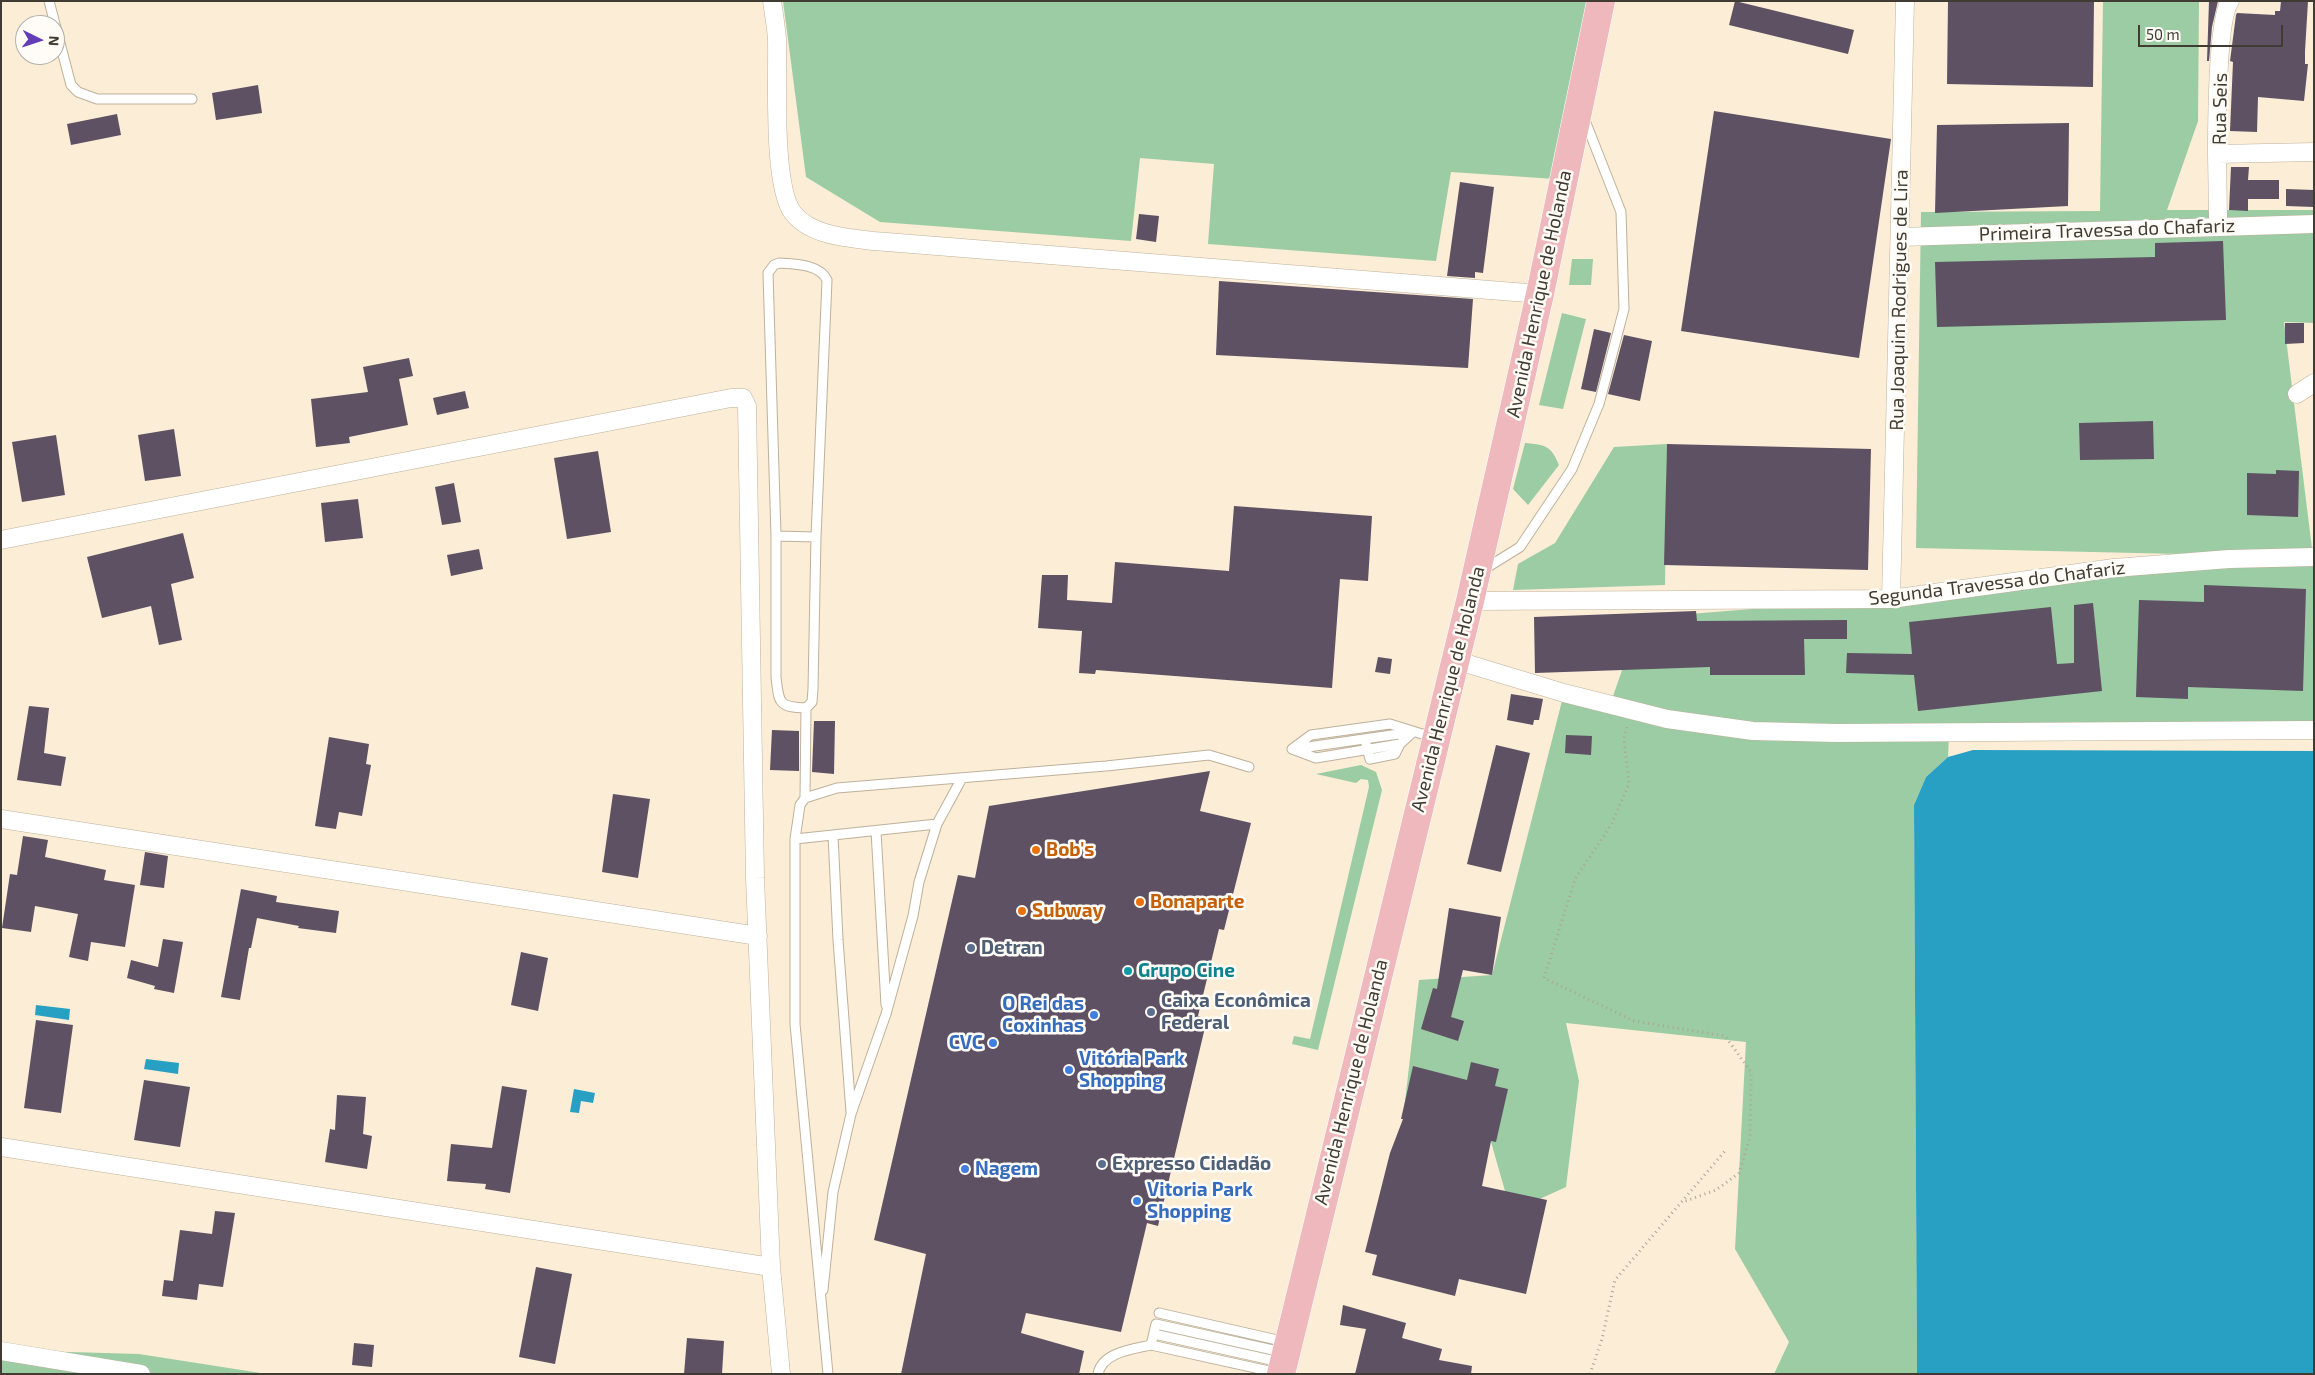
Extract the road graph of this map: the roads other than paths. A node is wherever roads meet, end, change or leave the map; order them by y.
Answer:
1 (49, 1) edge
2 (772, 1) edge
3 (1601, 1) edge
4 (1905, 1) edge
5 (2230, 1) edge
6 (192, 99) dead end
7 (1579, 105) junction
8 (2314, 152) edge
9 (2218, 154) junction
10 (2218, 217) dead end
11 (2314, 224) edge
12 (1901, 237) junction
13 (1540, 294) junction
14 (2314, 382) edge
15 (2297, 394) dead end
16 (776, 536) junction
17 (816, 537) junction
18 (1, 540) edge
19 (2314, 557) edge
20 (1476, 574) junction
21 (1891, 599) junction
22 (1470, 601) junction
23 (1455, 660) junction
24 (806, 708) junction
25 (1364, 727) junction
26 (2314, 730) edge
27 (1425, 732) junction
28 (1366, 739) junction
29 (1292, 749) junction
30 (1367, 750) junction
31 (1248, 766) dead end
32 (962, 778) junction
33 (806, 798) junction
34 (1, 819) edge
35 (937, 824) junction
36 (876, 830) junction
37 (833, 835) junction
38 (795, 839) junction
39 (758, 936) junction
40 (886, 1014) junction
41 (851, 1114) junction
42 (1, 1148) edge
43 (771, 1267) junction
44 (1159, 1313) dead end
45 (821, 1315) junction
46 (1151, 1344) junction
47 (1, 1352) edge
48 (1283, 1361) edge
49 (141, 1374) edge
50 (781, 1374) edge
51 (828, 1374) edge
52 (1098, 1374) edge

1 - 6 lane
2 - 13 street
3 - 7 main road, Avenida Henrique de Holanda
4 - 12 street, Rua Joaquim Rodrigues de Lira
5 - 9 street, Rua Seis
7 - 13 main road, Avenida Henrique de Holanda
7 - 20 lane
8 - 9 street, Rua Seis
9 - 10 street
11 - 12 street, Primeira Travessa do Chafariz
12 - 21 street, Rua Joaquim Rodrigues de Lira
13 - 20 main road, Avenida Henrique de Holanda
14 - 15 street
16 - 17 lane
16 - 17 lane
16 - 24 lane
17 - 24 lane
18 - 39 street
19 - 21 street, Segunda Travessa do Chafariz
20 - 22 main road, Avenida Henrique de Holanda
21 - 22 street, Segunda Travessa do Chafariz
22 - 23 main road, Avenida Henrique de Holanda
23 - 26 street
23 - 27 main road, Avenida Henrique de Holanda
24 - 33 lane
25 - 27 lane
25 - 28 lane
25 - 29 lane
27 - 28 lane
27 - 30 lane
27 - 48 main road, Avenida Henrique de Holanda
28 - 29 lane
28 - 30 lane
29 - 30 lane
31 - 32 lane
32 - 33 lane
32 - 35 lane
33 - 38 lane
34 - 39 street
35 - 36 lane
35 - 40 lane
36 - 37 lane
36 - 40 lane
37 - 38 lane
37 - 41 lane
38 - 45 lane
39 - 43 street
40 - 41 lane
41 - 45 lane
42 - 43 street
43 - 50 street
44 - 48 lane
45 - 51 lane
46 - 48 lane
46 - 48 lane
46 - 52 lane
47 - 49 street

